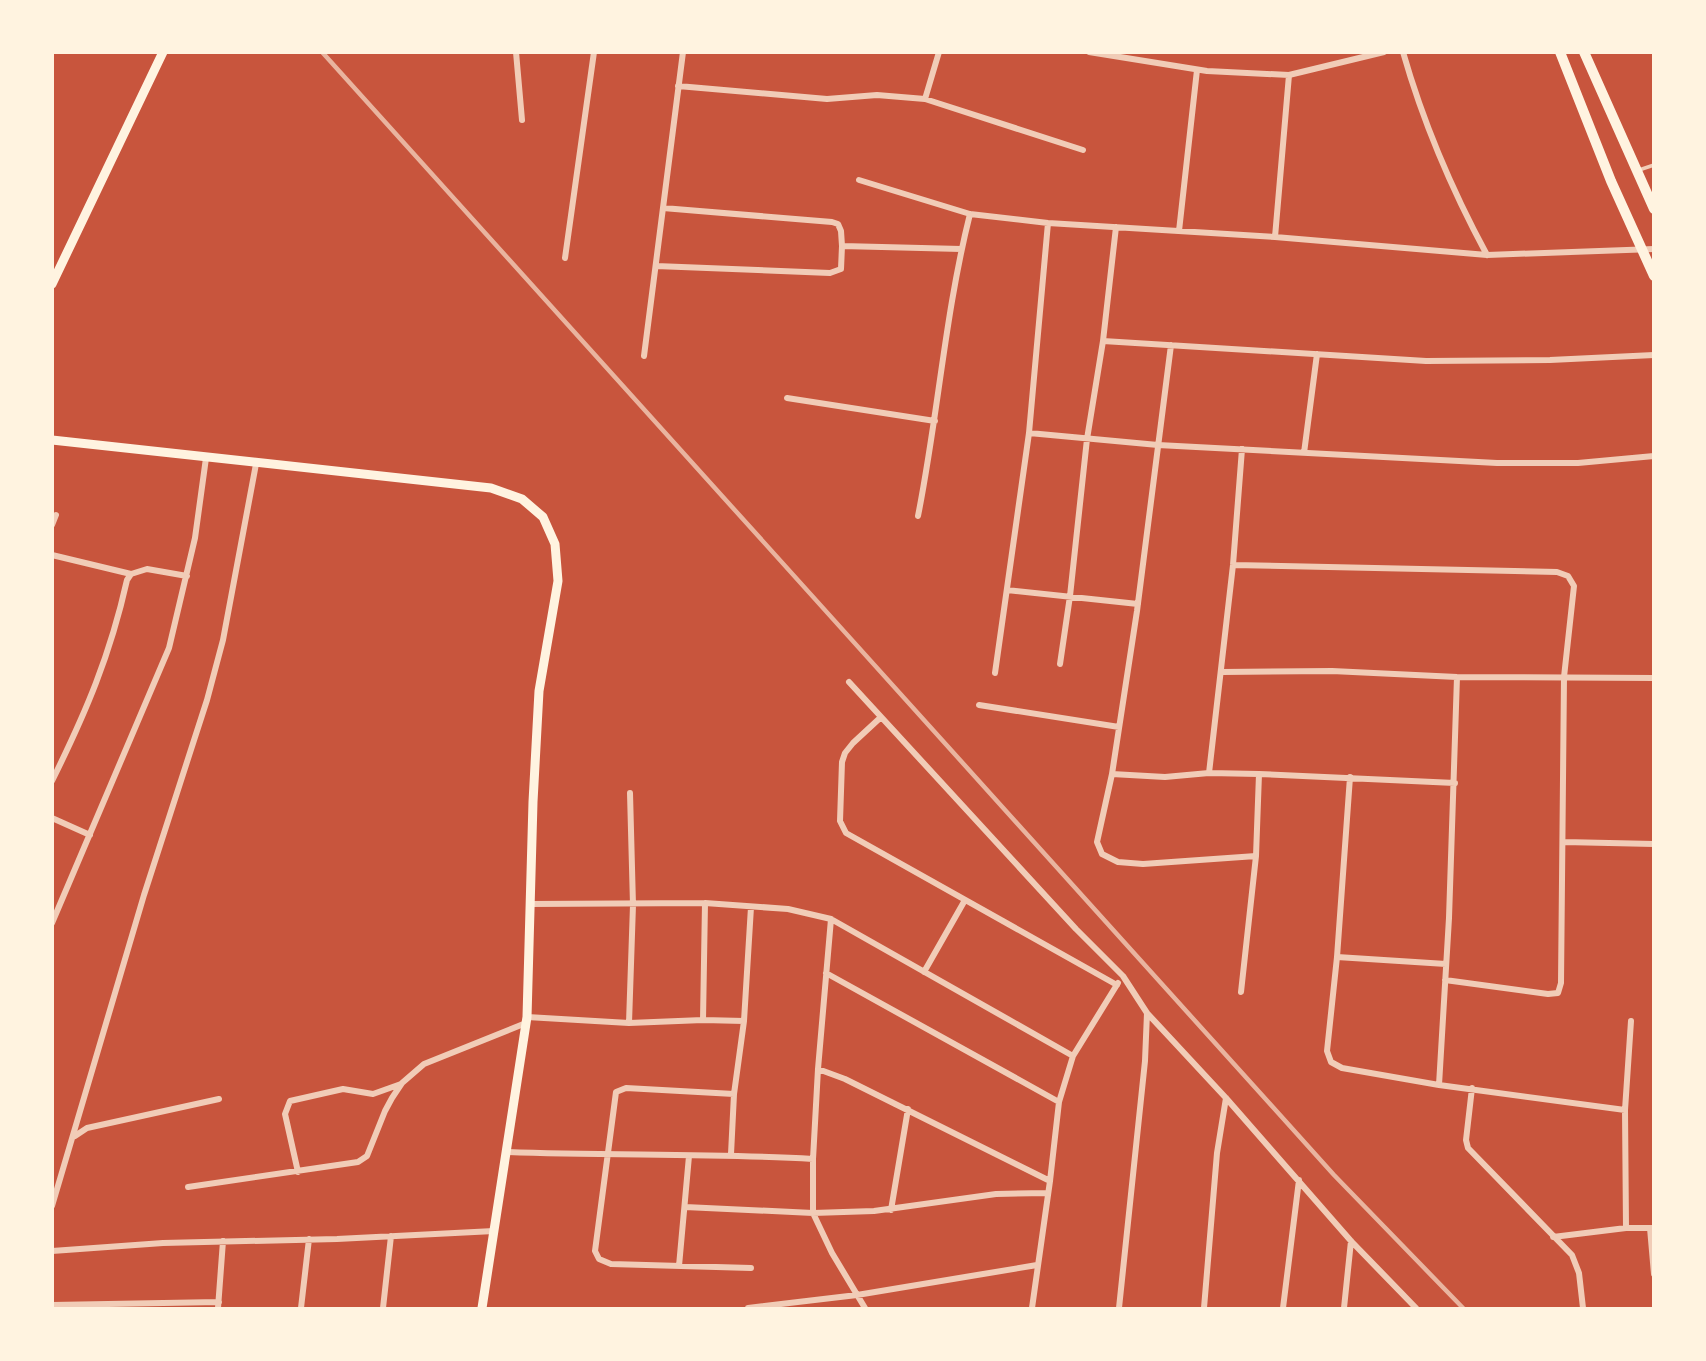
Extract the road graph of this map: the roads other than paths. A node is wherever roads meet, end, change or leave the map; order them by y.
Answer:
1 (163, 52) edge
2 (516, 52) edge
3 (594, 52) edge
4 (683, 52) edge
5 (939, 52) edge
6 (1089, 52) edge
7 (1384, 52) edge
8 (1403, 52) edge
9 (1560, 52) edge
10 (1584, 52) edge
11 (1197, 70) junction
12 (1289, 75) junction
13 (678, 86) junction
14 (925, 99) junction
15 (522, 120) dead end
16 (1083, 150) dead end
17 (1654, 165) edge
18 (1637, 171) junction
19 (859, 180) dead end
20 (663, 208) junction
21 (1654, 209) edge
22 (970, 214) junction
23 (1048, 223) junction
24 (1115, 227) junction
25 (1179, 231) junction
26 (1275, 237) junction
27 (842, 246) junction
28 (961, 249) junction
29 (1648, 249) edge
30 (1488, 255) junction
31 (565, 258) dead end
32 (656, 266) junction
33 (1654, 276) edge
34 (52, 284) edge
35 (1103, 341) junction
36 (1171, 345) junction
37 (1317, 354) junction
38 (1654, 355) edge
39 (644, 356) dead end
40 (787, 398) dead end
41 (935, 421) junction
42 (1029, 433) junction
43 (1087, 439) junction
44 (52, 440) edge
45 (1158, 445) junction
46 (1242, 449) junction
47 (1304, 453) junction
48 (1654, 456) edge
49 (206, 458) junction
50 (256, 464) junction
51 (56, 515) dead end
52 (918, 516) dead end
53 (52, 525) edge
54 (52, 555) edge
55 (1233, 565) junction
56 (131, 574) junction
57 (187, 576) junction
58 (1007, 590) junction
59 (1070, 596) junction
60 (1138, 604) junction
61 (1060, 664) dead end
62 (1222, 672) junction
63 (995, 673) dead end
64 (1457, 677) junction
65 (1564, 677) junction
66 (1654, 678) edge
67 (849, 682) dead end
68 (979, 705) dead end
69 (880, 718) junction
70 (1119, 727) junction
71 (1209, 773) junction
72 (1112, 774) junction
73 (1259, 774) junction
74 (1350, 777) junction
75 (52, 781) edge
76 (1455, 783) junction
77 (630, 793) dead end
78 (52, 818) edge
79 (90, 835) junction
80 (1564, 842) junction
81 (1654, 844) edge
82 (1256, 856) junction
83 (965, 900) junction
84 (705, 903) junction
85 (530, 905) junction
86 (633, 905) junction
87 (751, 907) junction
88 (831, 919) junction
89 (52, 923) edge
90 (1337, 957) junction
91 (1446, 964) junction
92 (826, 972) junction
93 (924, 972) junction
94 (1123, 976) junction
95 (1445, 980) junction
96 (1117, 985) junction
97 (1241, 992) dead end
98 (1147, 1013) junction
99 (527, 1020) junction
100 (704, 1020) junction
101 (744, 1021) junction
102 (1631, 1021) dead end
103 (629, 1023) junction
104 (1073, 1056) junction
105 (818, 1069) junction
106 (402, 1083) junction
107 (1439, 1085) junction
108 (1472, 1088) junction
109 (734, 1094) junction
110 (1226, 1098) junction
111 (219, 1099) dead end
112 (1059, 1102) junction
113 (908, 1110) junction
114 (1625, 1110) junction
115 (75, 1136) junction
116 (507, 1152) junction
117 (731, 1154) junction
118 (607, 1156) junction
119 (689, 1156) junction
120 (813, 1159) junction
121 (298, 1172) junction
122 (1299, 1180) junction
123 (1050, 1181) junction
124 (188, 1187) dead end
125 (1047, 1193) junction
126 (52, 1206) edge
127 (685, 1207) junction
128 (891, 1210) junction
129 (813, 1213) junction
130 (1626, 1228) junction
131 (1652, 1228) edge
132 (494, 1231) junction
133 (391, 1236) junction
134 (1553, 1237) junction
135 (309, 1239) junction
136 (223, 1241) junction
137 (1351, 1241) junction
138 (52, 1251) edge
139 (1037, 1265) junction
140 (679, 1266) junction
141 (751, 1268) dead end
142 (1654, 1274) edge
143 (858, 1294) junction
144 (52, 1305) edge
145 (219, 1306) edge
146 (301, 1308) edge
147 (383, 1308) edge
148 (482, 1308) edge
149 (748, 1308) edge
150 (865, 1308) edge
151 (1032, 1308) edge
152 (1119, 1308) edge
153 (1204, 1308) edge
154 (1283, 1308) edge
155 (1344, 1308) edge
156 (1416, 1308) edge
157 (1583, 1308) edge

1 - 34 main road
2 - 15 street
3 - 31 street
4 - 13 street
5 - 14 street
6 - 11 street
7 - 12 street
8 - 30 street
9 - 29 highway
10 - 18 highway
11 - 12 street
11 - 25 street
12 - 26 street
13 - 14 street
13 - 20 street
14 - 16 street
17 - 18 lane
18 - 21 highway
19 - 22 street
20 - 27 street
20 - 32 street
22 - 23 street
22 - 28 street
23 - 24 street
23 - 42 street
24 - 25 street
24 - 35 street
25 - 26 street
26 - 30 street
27 - 28 street
27 - 32 street
28 - 41 street
29 - 30 street
29 - 33 highway
32 - 39 street
35 - 36 street
35 - 43 street
36 - 37 street
36 - 45 street
37 - 38 street
37 - 47 street
40 - 41 street
41 - 52 street
42 - 43 street
42 - 58 street
43 - 45 street
43 - 59 street
44 - 49 main road
45 - 46 street
45 - 60 street
46 - 47 street
46 - 55 street
47 - 48 street
49 - 50 main road
49 - 57 street
50 - 85 main road
50 - 115 street
51 - 53 street
54 - 56 street
55 - 62 street
55 - 65 street
56 - 57 street
56 - 75 street
57 - 79 street
58 - 59 street
58 - 63 street
59 - 60 street
59 - 61 street
60 - 70 street
62 - 64 street
62 - 71 street
64 - 65 street
64 - 76 street
65 - 66 street
65 - 80 street
67 - 69 street
68 - 70 street
69 - 83 street
69 - 94 street
70 - 72 street
71 - 72 street
71 - 73 street
72 - 82 street
73 - 74 street
73 - 82 street
74 - 76 street
74 - 90 street
76 - 91 street
77 - 86 street
78 - 79 street
79 - 89 street
80 - 81 street
80 - 95 street
82 - 97 street
83 - 93 street
83 - 96 street
84 - 86 street
84 - 87 street
84 - 100 street
85 - 86 street
85 - 99 main road
86 - 103 street
87 - 88 street
87 - 101 street
88 - 92 street
88 - 93 street
90 - 91 street
90 - 107 street
91 - 95 street
92 - 105 street
92 - 112 street
93 - 104 street
94 - 96 street
94 - 98 street
95 - 107 street
96 - 104 street
98 - 110 street
98 - 152 street
99 - 103 street
99 - 106 street
99 - 116 main road
100 - 101 street
100 - 103 street
101 - 109 street
102 - 114 street
104 - 112 street
105 - 113 street
105 - 120 street
106 - 121 street
106 - 121 street
107 - 108 street
108 - 114 street
108 - 134 street
109 - 117 street
109 - 118 street
110 - 122 street
110 - 153 street
111 - 115 street
112 - 123 street
113 - 123 street
113 - 128 street
114 - 130 street
115 - 126 street
116 - 118 street
116 - 132 main road
117 - 119 street
117 - 120 street
118 - 119 street
118 - 140 street
119 - 127 street
120 - 129 street
121 - 124 street
122 - 137 street
122 - 154 street
123 - 125 street
125 - 128 street
125 - 139 street
127 - 129 street
127 - 140 street
128 - 129 street
129 - 143 street
130 - 131 street
130 - 134 street
131 - 142 street
132 - 133 street
132 - 148 main road
133 - 135 street
133 - 147 street
134 - 157 street
135 - 136 street
135 - 146 street
136 - 138 street
136 - 145 street
137 - 155 street
137 - 156 street
139 - 143 street
139 - 151 street
140 - 141 street
143 - 149 street
143 - 150 street
144 - 145 street

